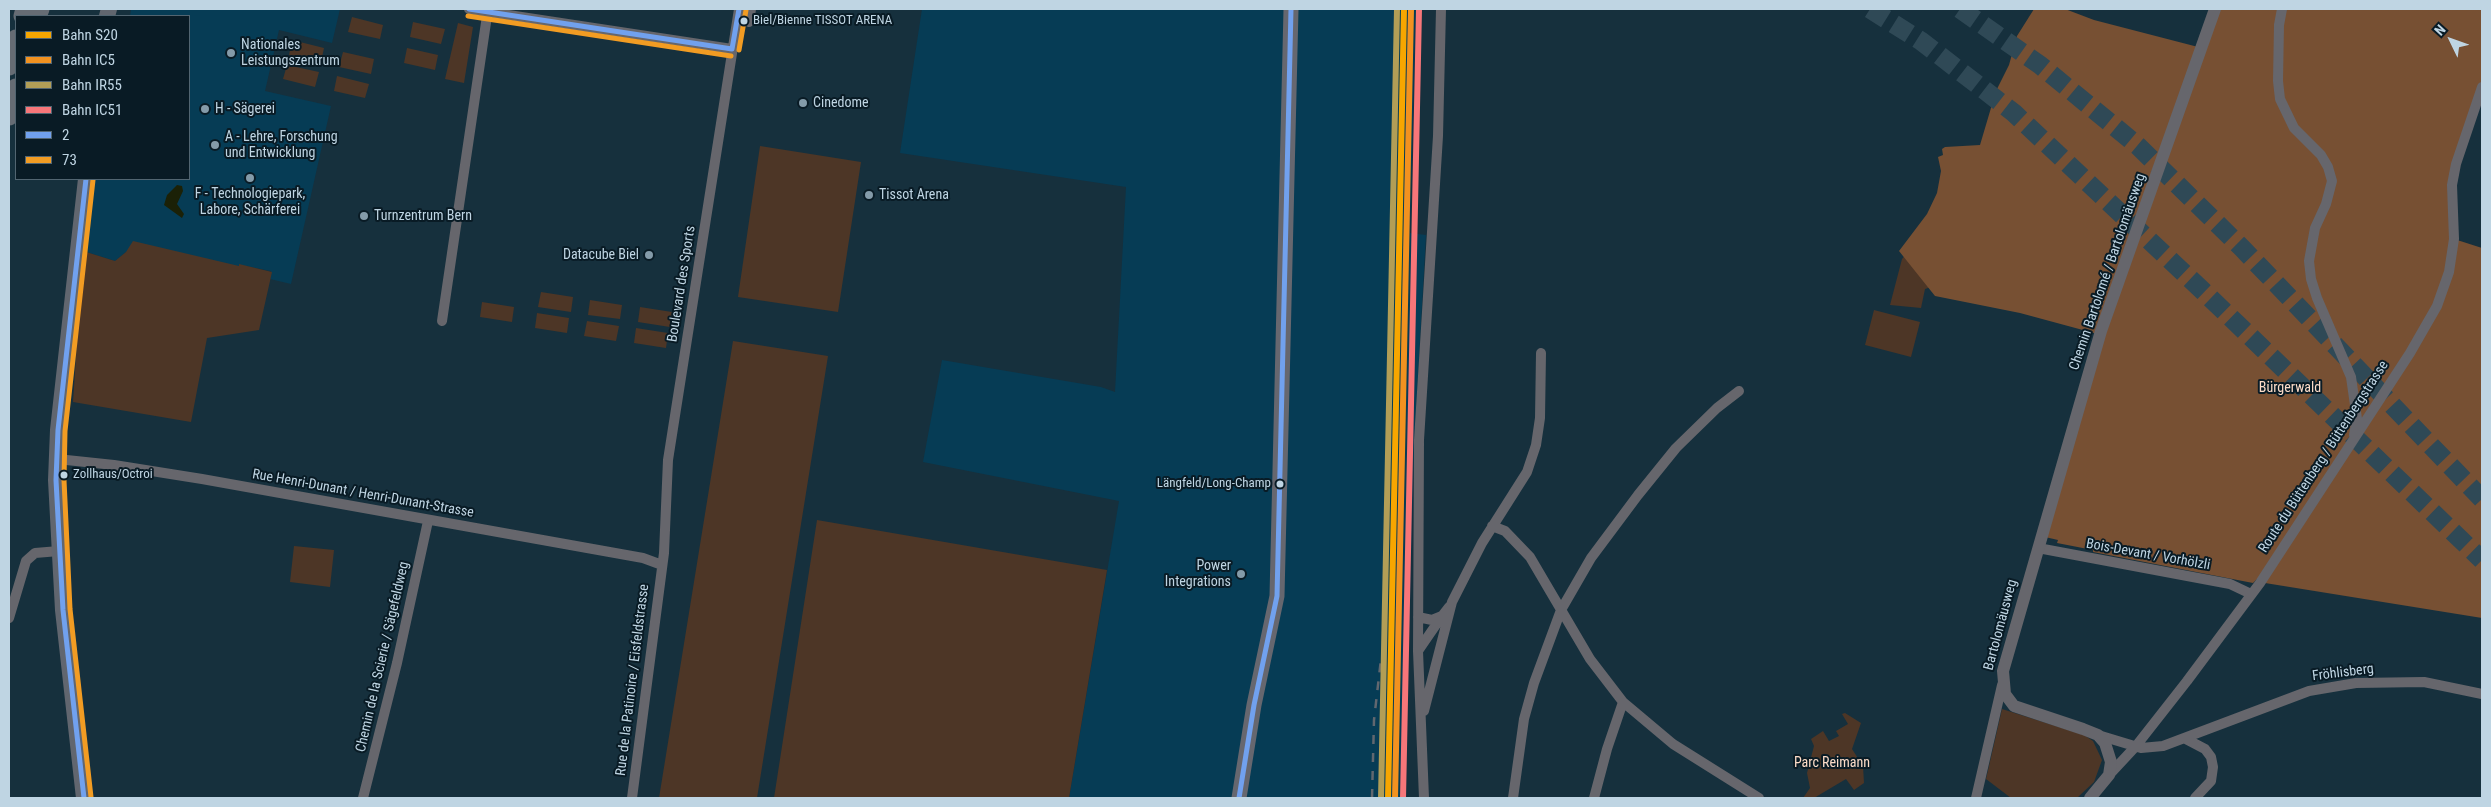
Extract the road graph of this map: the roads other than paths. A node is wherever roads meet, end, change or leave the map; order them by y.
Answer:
1 (469, 9) edge
2 (739, 9) edge
3 (751, 9) edge
4 (1291, 9) edge
5 (1441, 9) edge
6 (2215, 9) edge
7 (2282, 9) edge
8 (488, 10) edge
9 (749, 22) dead end
10 (15, 43) edge
11 (732, 49) junction
12 (9, 66) edge
13 (2482, 87) edge
14 (15, 92) edge
15 (9, 116) edge
16 (86, 180) edge
17 (442, 321) dead end
18 (1541, 353) dead end
19 (1739, 391) dead end
20 (2354, 440) junction
21 (57, 459) junction
22 (428, 521) junction
23 (1492, 526) junction
24 (2038, 548) junction
25 (59, 551) junction
26 (662, 565) junction
27 (2252, 594) junction
28 (1452, 602) junction
29 (1561, 610) junction
30 (1442, 616) junction
31 (1418, 617) junction
32 (9, 618) edge
33 (1418, 651) junction
34 (2002, 682) junction
35 (2482, 694) edge
36 (1624, 702) junction
37 (1421, 725) junction
38 (2098, 735) junction
39 (2184, 738) junction
40 (2136, 746) junction
41 (2109, 775) junction
42 (84, 798) edge
43 (363, 798) edge
44 (632, 798) edge
45 (1239, 798) edge
46 (1424, 798) edge
47 (1513, 798) edge
48 (1594, 798) edge
49 (1759, 798) edge
50 (1976, 798) edge
51 (2090, 798) edge
52 (2195, 798) edge

1 - 8 street
2 - 11 street, Boulevard des Sports
3 - 9 street
4 - 45 main road
5 - 31 street
6 - 24 street, Chemin Bartolomé / Bartolomäusweg
7 - 20 street
8 - 11 street
8 - 17 street
10 - 12 highway
11 - 26 street, Boulevard des Sports
13 - 20 street, Route du Büttenberg / Büttenbergstrasse
14 - 15 highway
16 - 21 main road
18 - 23 street
19 - 29 street
20 - 27 street, Route du Büttenberg / Büttenbergstrasse
21 - 22 street, Rue Henri-Dunant / Henri-Dunant-Strasse
21 - 25 main road
22 - 26 street, Rue Henri-Dunant / Henri-Dunant-Strasse
22 - 43 street, Chemin de la Scierie / Sägefeldweg
23 - 28 street
23 - 29 street
24 - 27 street, Bois-Devant / Vorhölzli
24 - 34 street, Bartolomäusweg
25 - 32 street
25 - 42 main road
26 - 44 street, Rue de la Patinoire / Eisfeldstrasse
27 - 40 street, Route du Büttenberg / Büttenbergstrasse
28 - 30 street
28 - 37 street
29 - 36 street
29 - 47 street
30 - 31 street
30 - 33 street
31 - 33 street
33 - 37 street
34 - 38 street, Bartolomäusweg
34 - 50 street
35 - 39 street, Fröhlisberg
36 - 48 street
36 - 49 street
37 - 46 street
38 - 40 street, Bartolomäusweg
38 - 41 street
39 - 40 street, Fröhlisberg
39 - 52 street
40 - 41 street, Route du Büttenberg / Büttenbergstrasse
41 - 51 street, Route du Büttenberg / Büttenbergstrasse

